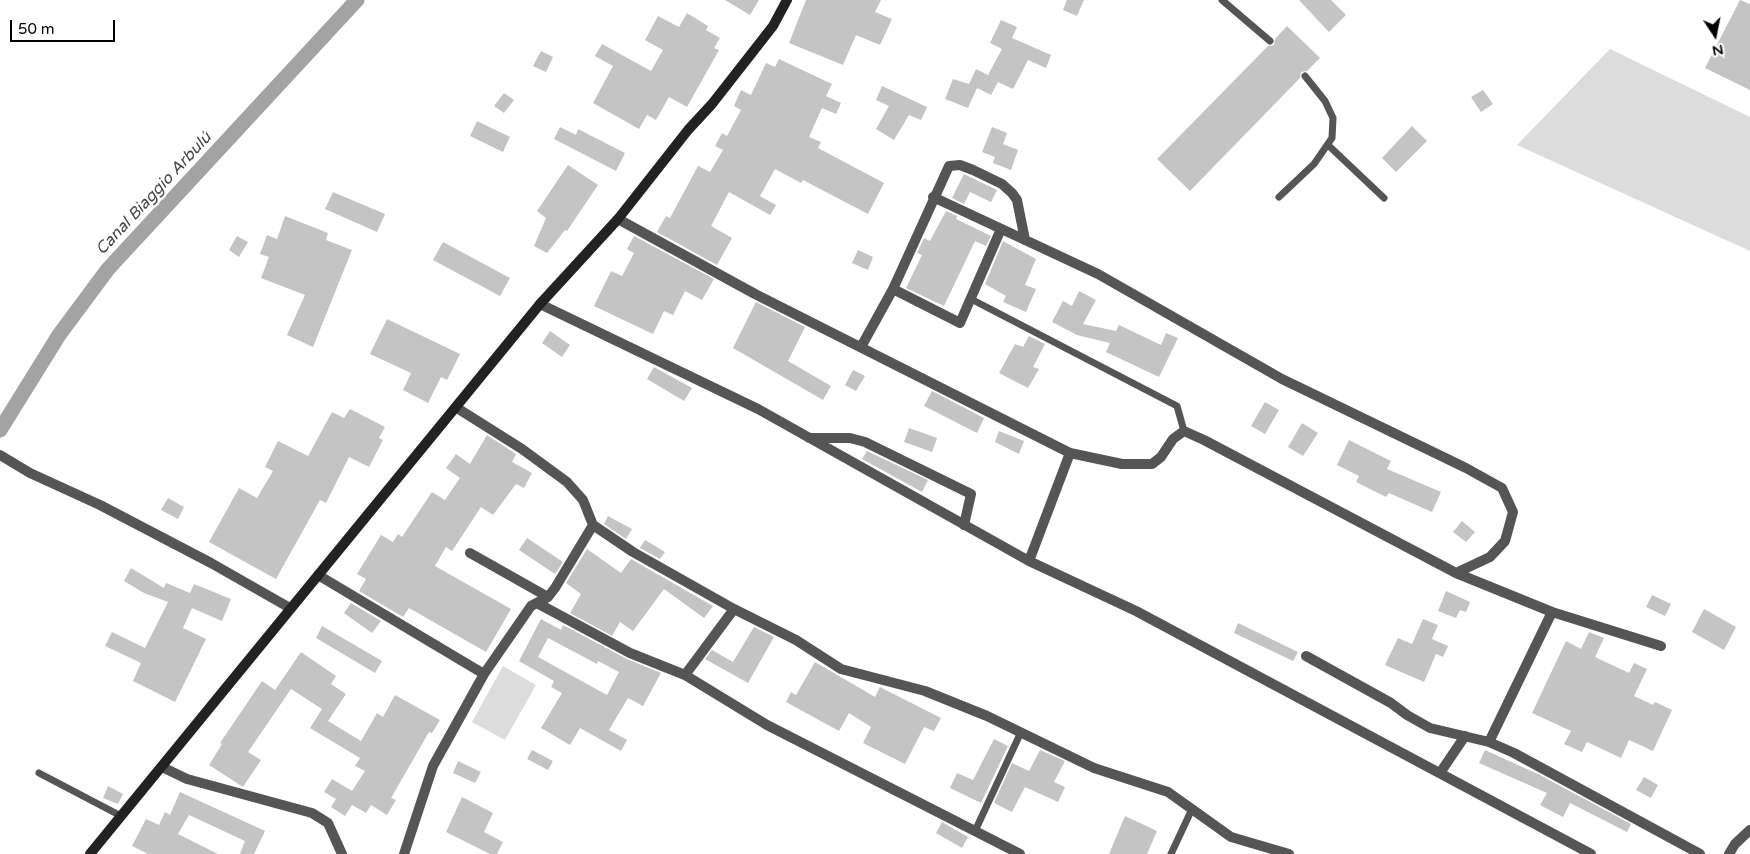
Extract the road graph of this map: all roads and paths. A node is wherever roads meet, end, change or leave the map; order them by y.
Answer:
1 (787, 0) edge
2 (1222, 0) edge
3 (1270, 41) dead end
4 (1305, 76) dead end
5 (1328, 145) junction
6 (933, 197) junction
7 (1279, 197) dead end
8 (1384, 198) dead end
9 (618, 219) junction
10 (1001, 229) junction
11 (1025, 240) junction
12 (893, 289) junction
13 (971, 299) junction
14 (540, 304) junction
15 (861, 347) junction
16 (457, 408) junction
17 (1184, 431) junction
18 (808, 438) junction
19 (1070, 453) junction
20 (0, 455) edge
21 (593, 525) junction
22 (964, 525) junction
23 (470, 553) dead end
24 (1029, 561) junction
25 (1456, 573) junction
26 (318, 576) junction
27 (548, 597) junction
28 (537, 603) junction
29 (290, 608) junction
30 (734, 609) junction
31 (1552, 612) junction
32 (1661, 646) dead end
33 (1306, 656) dead end
34 (484, 674) junction
35 (685, 675) junction
36 (1021, 732) junction
37 (1465, 736) junction
38 (1490, 742) junction
39 (162, 766) junction
40 (39, 773) dead end
41 (1440, 773) junction
42 (1192, 809) junction
43 (121, 816) junction
44 (1750, 830) edge
45 (975, 831) junction
46 (90, 854) edge
47 (342, 854) edge
48 (404, 854) edge
49 (1020, 854) edge
50 (1171, 854) edge
51 (1289, 854) edge
52 (1591, 854) edge
53 (1700, 854) edge
54 (1729, 854) edge

1 - 9 main road
2 - 3 lane
4 - 5 lane
5 - 7 lane
5 - 8 lane
6 - 10 street
6 - 11 street
6 - 12 street
9 - 14 main road
9 - 15 street
10 - 11 street
10 - 13 street
11 - 25 street
12 - 13 street
12 - 15 street
13 - 17 lane
14 - 16 main road
14 - 18 street
15 - 19 street
16 - 21 street
16 - 26 main road
17 - 19 street
17 - 25 street
18 - 22 street
18 - 22 street
19 - 24 street
20 - 29 street
21 - 27 street
21 - 30 street
22 - 24 street
23 - 27 street
24 - 41 street
25 - 31 street
26 - 29 main road
26 - 34 street
27 - 28 street
28 - 34 street
28 - 35 street
29 - 39 main road
30 - 35 street
30 - 36 street
31 - 32 street
31 - 38 street
33 - 37 street
34 - 48 street
35 - 45 street
36 - 42 street
36 - 45 lane
37 - 38 street
37 - 41 street
38 - 53 street
39 - 43 main road
39 - 47 street
40 - 43 lane
41 - 52 street
42 - 50 lane
42 - 51 street
43 - 46 main road
44 - 54 street
45 - 49 street

